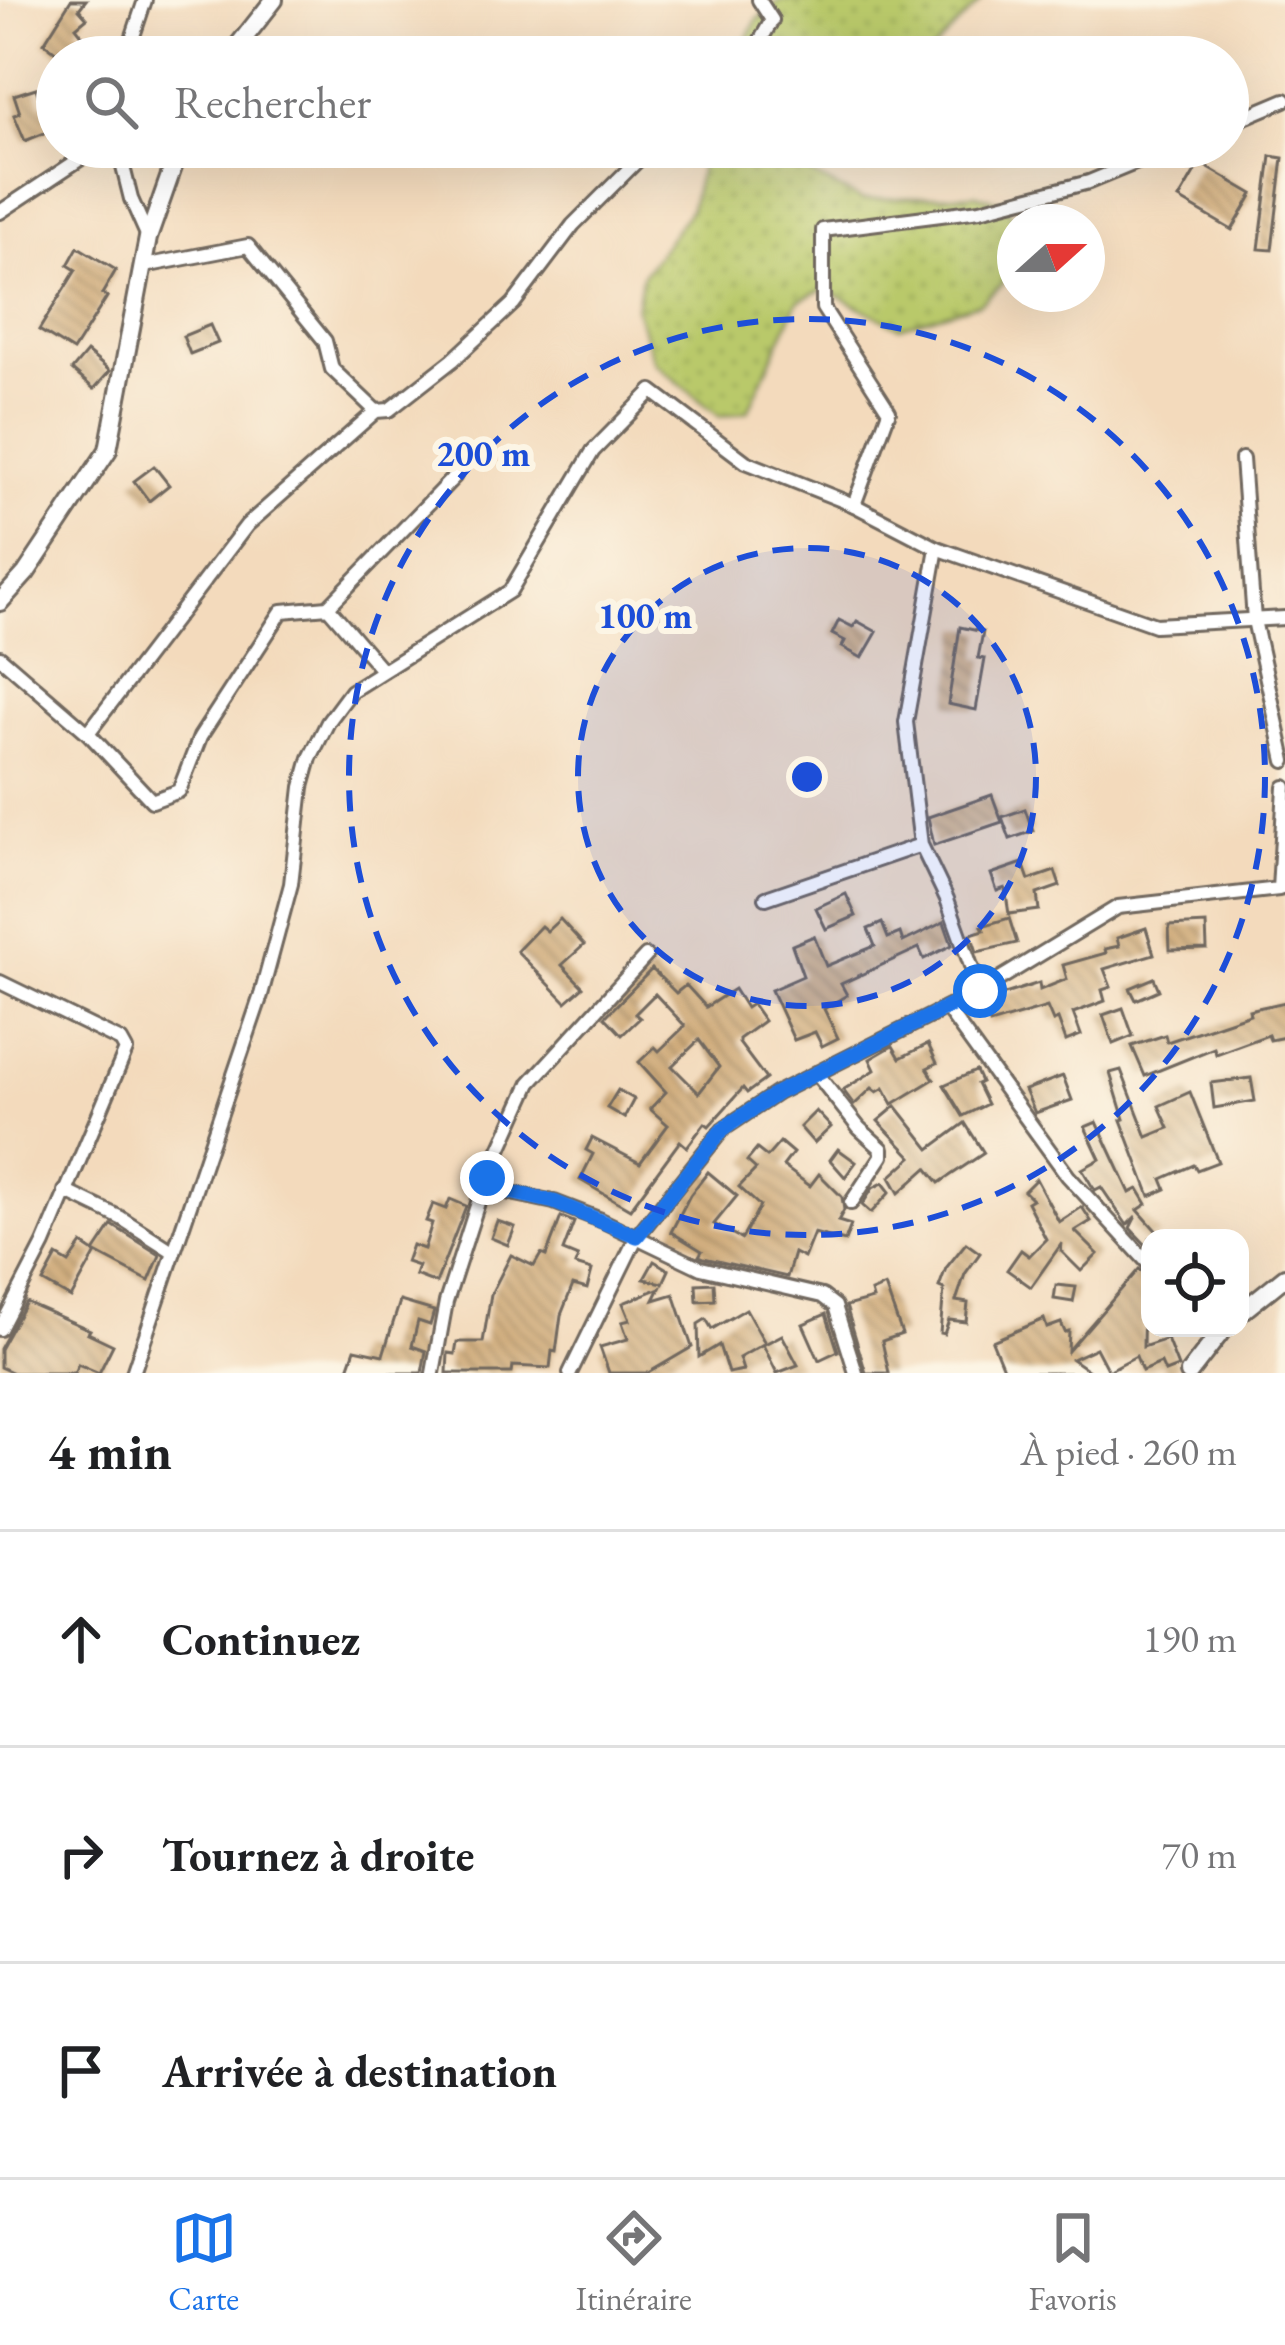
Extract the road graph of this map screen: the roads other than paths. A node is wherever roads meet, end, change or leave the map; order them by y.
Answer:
1 (146, 0) edge
2 (274, 0) edge
3 (759, 0) edge
4 (133, 36) edge
5 (246, 36) edge
6 (763, 36) edge
7 (1285, 100) edge
8 (1249, 115) edge
9 (66, 168) edge
10 (123, 168) edge
11 (173, 168) edge
12 (630, 168) edge
13 (1123, 168) edge
14 (0, 212) edge
15 (148, 238) junction
16 (144, 266) junction
17 (376, 411) junction
18 (1242, 459) dead end
19 (455, 476) dead end
20 (854, 505) junction
21 (938, 548) junction
22 (0, 602) edge
23 (328, 607) junction
24 (1285, 618) edge
25 (1254, 620) junction
26 (0, 657) edge
27 (382, 670) junction
28 (88, 733) junction
29 (1285, 761) edge
30 (1285, 787) edge
31 (921, 844) junction
32 (766, 898) dead end
33 (646, 956) dead end
34 (0, 982) edge
35 (980, 991) junction
36 (947, 1009) junction
37 (816, 1073) junction
38 (484, 1186) junction
39 (65, 1191) junction
40 (851, 1203) dead end
41 (637, 1236) junction
42 (174, 1252) junction
43 (1141, 1255) edge
44 (1285, 1277) edge
45 (1249, 1306) edge
46 (0, 1329) edge
47 (1216, 1337) edge
48 (133, 1373) edge
49 (433, 1373) edge
50 (570, 1373) edge
51 (856, 1373) edge
52 (1189, 1373) edge

1 - 4 street
2 - 5 street
3 - 6 street
7 - 8 street
9 - 14 street
10 - 15 street
11 - 15 street
12 - 17 street
13 - 20 street
15 - 16 street
16 - 17 street
16 - 22 street
17 - 28 street
18 - 25 street
19 - 23 street
20 - 21 street
20 - 27 street
21 - 25 street
21 - 31 street
23 - 27 street
23 - 28 street
24 - 25 street
25 - 29 street
26 - 28 street
27 - 42 street
30 - 35 street
31 - 32 street
31 - 35 street
33 - 38 street
34 - 39 street
35 - 36 street
36 - 37 street
36 - 43 street
37 - 40 street
37 - 41 street
38 - 41 street
38 - 49 street
39 - 42 street
39 - 46 street
41 - 50 street
41 - 51 street
42 - 48 street
44 - 45 street
47 - 52 street

